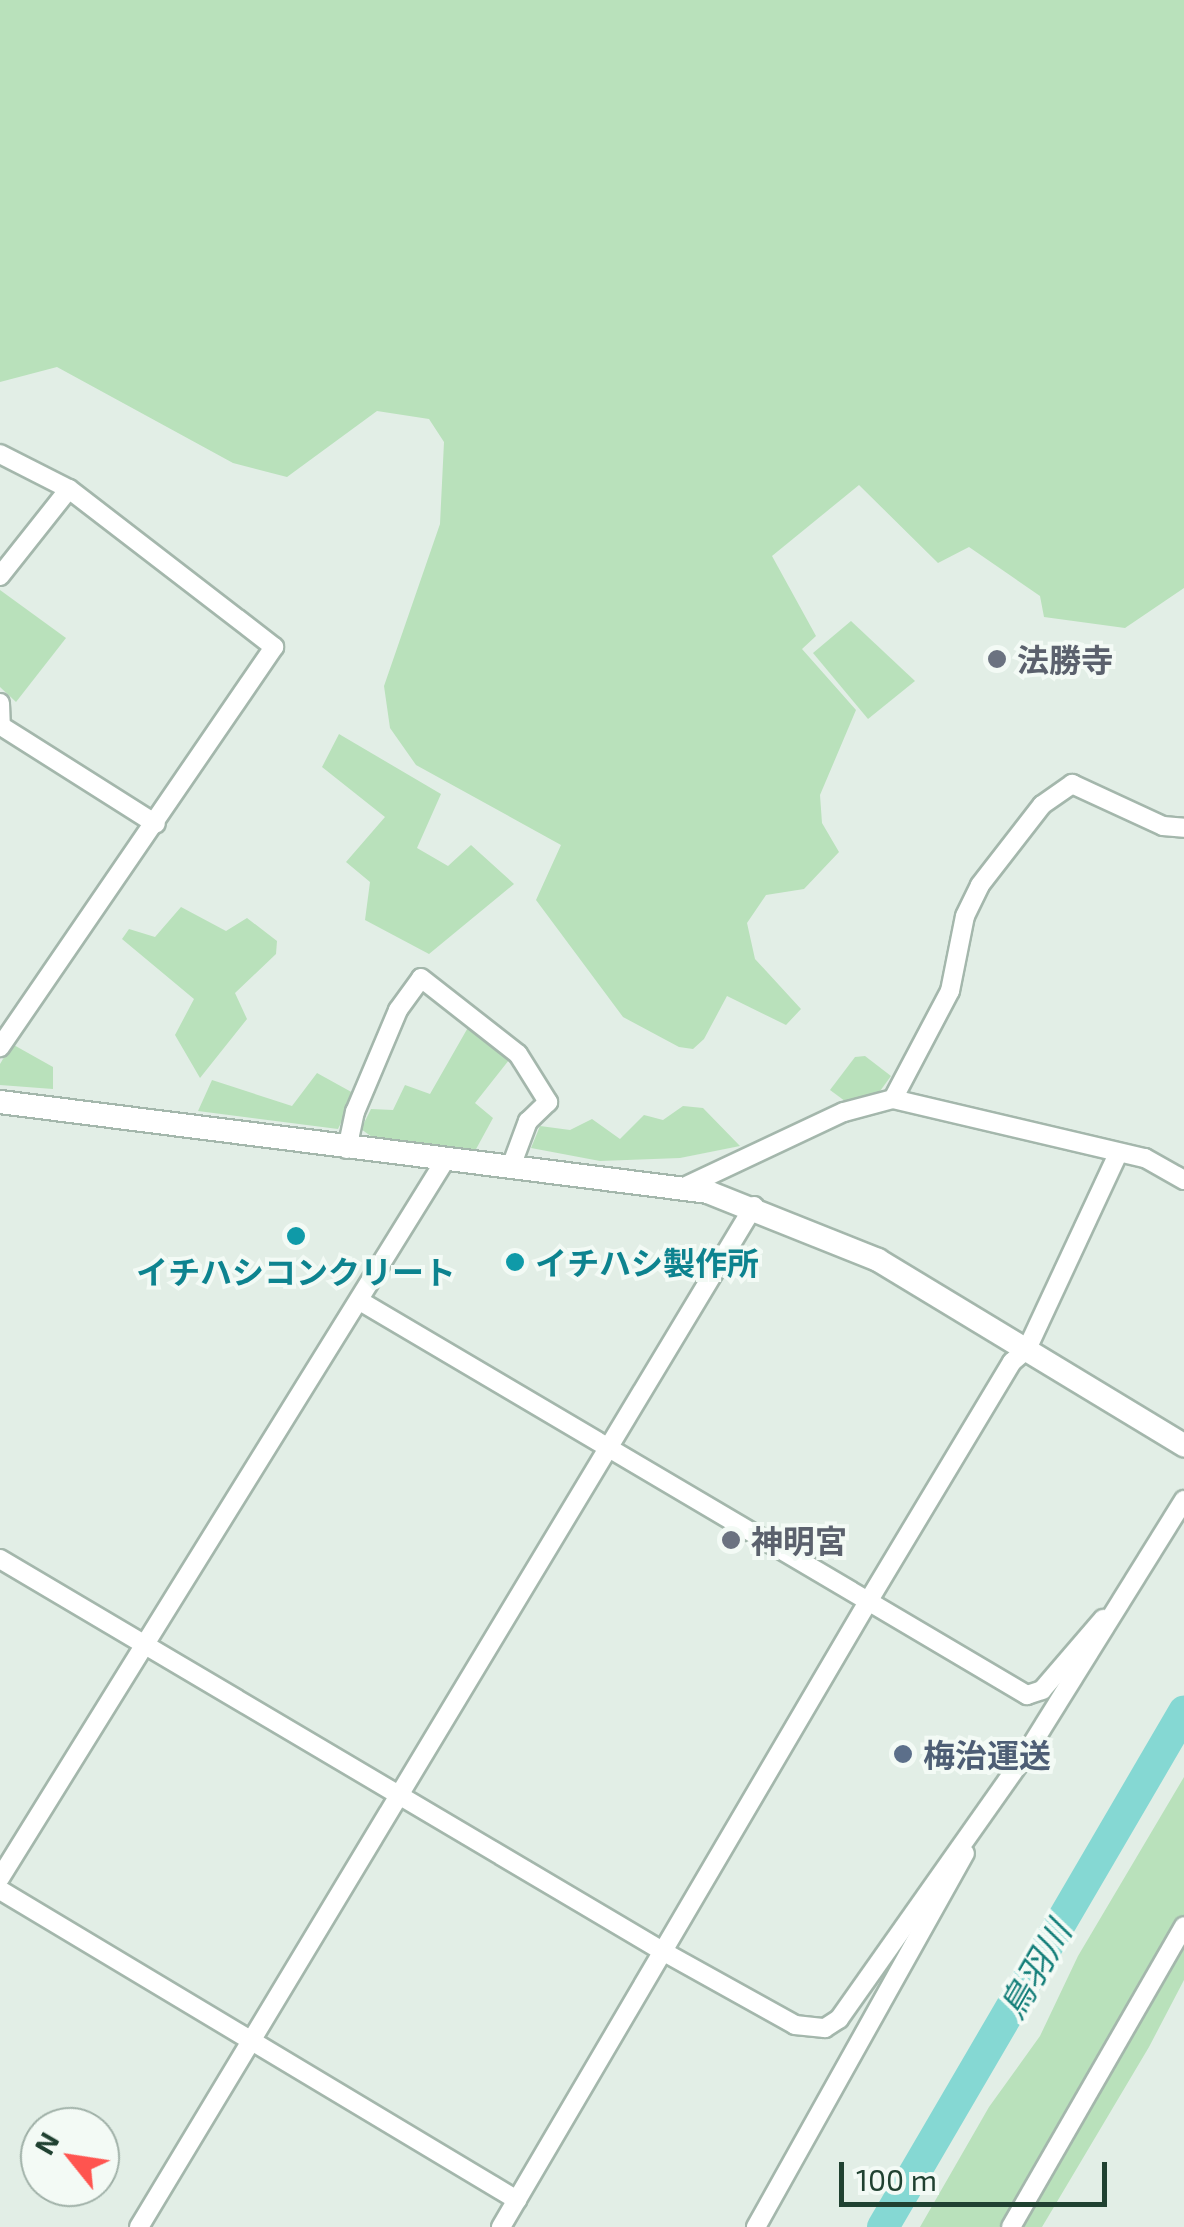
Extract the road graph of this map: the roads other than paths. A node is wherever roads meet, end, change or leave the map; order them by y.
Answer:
1 (0, 454) edge
2 (69, 489) junction
3 (0, 576) edge
4 (0, 703) edge
5 (156, 824) junction
6 (1184, 828) edge
7 (0, 1047) edge
8 (894, 1099) junction
9 (0, 1102) edge
10 (347, 1148) junction
11 (1117, 1156) junction
12 (444, 1162) junction
13 (512, 1164) junction
14 (1180, 1171) edge
15 (679, 1189) junction
16 (754, 1206) junction
17 (360, 1301) junction
18 (1027, 1349) junction
19 (1184, 1445) edge
20 (605, 1448) junction
21 (1184, 1500) edge
22 (0, 1559) edge
23 (1128, 1597) junction
24 (868, 1600) junction
25 (142, 1644) junction
26 (1005, 1783) junction
27 (400, 1793) junction
28 (0, 1878) edge
29 (0, 1890) edge
30 (1184, 1926) edge
31 (664, 1952) junction
32 (254, 2039) junction
33 (517, 2200) junction
34 (139, 2227) edge
35 (501, 2227) edge
36 (756, 2227) edge
37 (1011, 2227) edge

1 - 2 street
2 - 3 street
2 - 5 street
4 - 5 street
5 - 7 street
6 - 8 street
8 - 11 street
8 - 15 street
9 - 10 street
10 - 12 street
10 - 13 street
11 - 14 street
11 - 18 street
12 - 13 street
12 - 17 street
13 - 15 street
15 - 16 street
16 - 18 street
16 - 20 street
17 - 20 street
17 - 25 street
18 - 19 street
18 - 24 street
20 - 24 street
20 - 27 street
21 - 23 street
22 - 25 street
23 - 24 street
23 - 26 street
24 - 31 street
25 - 27 street
25 - 28 street
26 - 31 street
26 - 36 street
27 - 31 street
27 - 32 street
29 - 32 street
30 - 37 street
31 - 33 street
32 - 33 street
32 - 34 street
33 - 35 street

